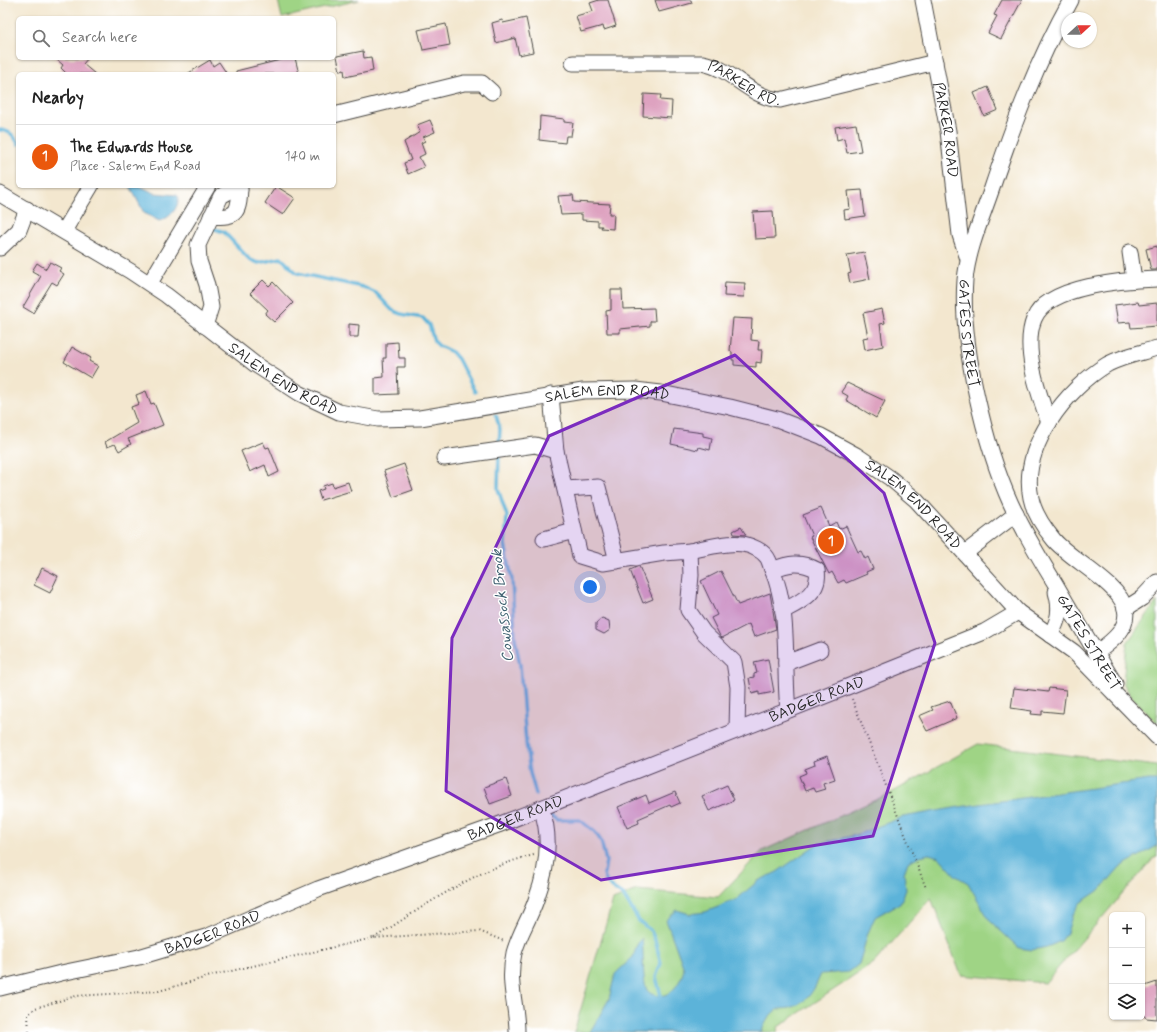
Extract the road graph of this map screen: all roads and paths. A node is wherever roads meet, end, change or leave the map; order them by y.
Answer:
1 (924, 0) edge
2 (1071, 0) edge
3 (935, 62) junction
4 (573, 63) dead end
5 (492, 92) dead end
6 (336, 115) edge
7 (90, 188) edge
8 (207, 188) edge
9 (240, 188) edge
10 (0, 194) edge
11 (27, 209) junction
12 (64, 231) junction
13 (0, 248) edge
14 (1130, 252) dead end
15 (968, 259) junction
16 (1157, 279) edge
17 (1134, 280) junction
18 (150, 283) junction
19 (205, 326) junction
20 (1157, 348) edge
21 (551, 395) junction
22 (1049, 423) junction
23 (556, 451) junction
24 (444, 458) dead end
25 (565, 489) junction
26 (1016, 514) junction
27 (574, 531) junction
28 (544, 539) dead end
29 (690, 551) junction
30 (965, 553) junction
31 (618, 561) junction
32 (772, 570) junction
33 (1050, 576) junction
34 (1157, 582) edge
35 (1125, 609) junction
36 (783, 611) junction
37 (1018, 612) junction
38 (1050, 635) junction
39 (820, 650) dead end
40 (1096, 653) junction
41 (786, 663) junction
42 (847, 687) junction
43 (1128, 708) junction
44 (788, 710) junction
45 (737, 730) junction
46 (1157, 737) edge
47 (540, 808) junction
48 (547, 852) junction
49 (926, 888) dead end
50 (373, 938) junction
51 (516, 946) junction
52 (0, 988) edge
53 (28, 1032) edge
54 (517, 1032) edge

1 - 3 street, PARKER ROAD
2 - 15 street, GATES STREET
3 - 4 street, PARKER RD.
3 - 15 street, PARKER ROAD
5 - 6 street
7 - 12 street
8 - 18 street
9 - 19 street
10 - 11 street, SALEM END ROAD
11 - 12 street, SALEM END ROAD
11 - 13 street
12 - 18 street, SALEM END ROAD
14 - 17 street
15 - 26 street, GATES STREET
16 - 17 street
17 - 22 street
18 - 19 street, SALEM END ROAD
19 - 21 street, SALEM END ROAD
20 - 22 street
21 - 23 street
21 - 30 street, SALEM END ROAD
22 - 35 street
23 - 24 street
23 - 25 street
25 - 27 street
25 - 31 street
26 - 30 street
26 - 33 street, GATES STREET
27 - 28 street
27 - 31 street
29 - 31 street
29 - 32 street
29 - 45 street
30 - 37 street, SALEM END ROAD
32 - 36 street
32 - 36 street
33 - 38 street, GATES STREET
33 - 40 street, GATES STREET
34 - 35 street
35 - 40 street
36 - 41 street
37 - 38 street, SALEM END ROAD
37 - 42 street, BADGER ROAD
38 - 43 street, SALEM END ROAD
39 - 41 street
40 - 43 street, GATES STREET
41 - 44 street
42 - 44 street, BADGER ROAD
42 - 49 path
43 - 46 street, SALEM END ROAD
44 - 45 street, BADGER ROAD
45 - 47 street, BADGER ROAD
47 - 48 street
47 - 52 street, BADGER ROAD
48 - 50 path
48 - 51 street
50 - 51 path
50 - 53 path
51 - 54 street

